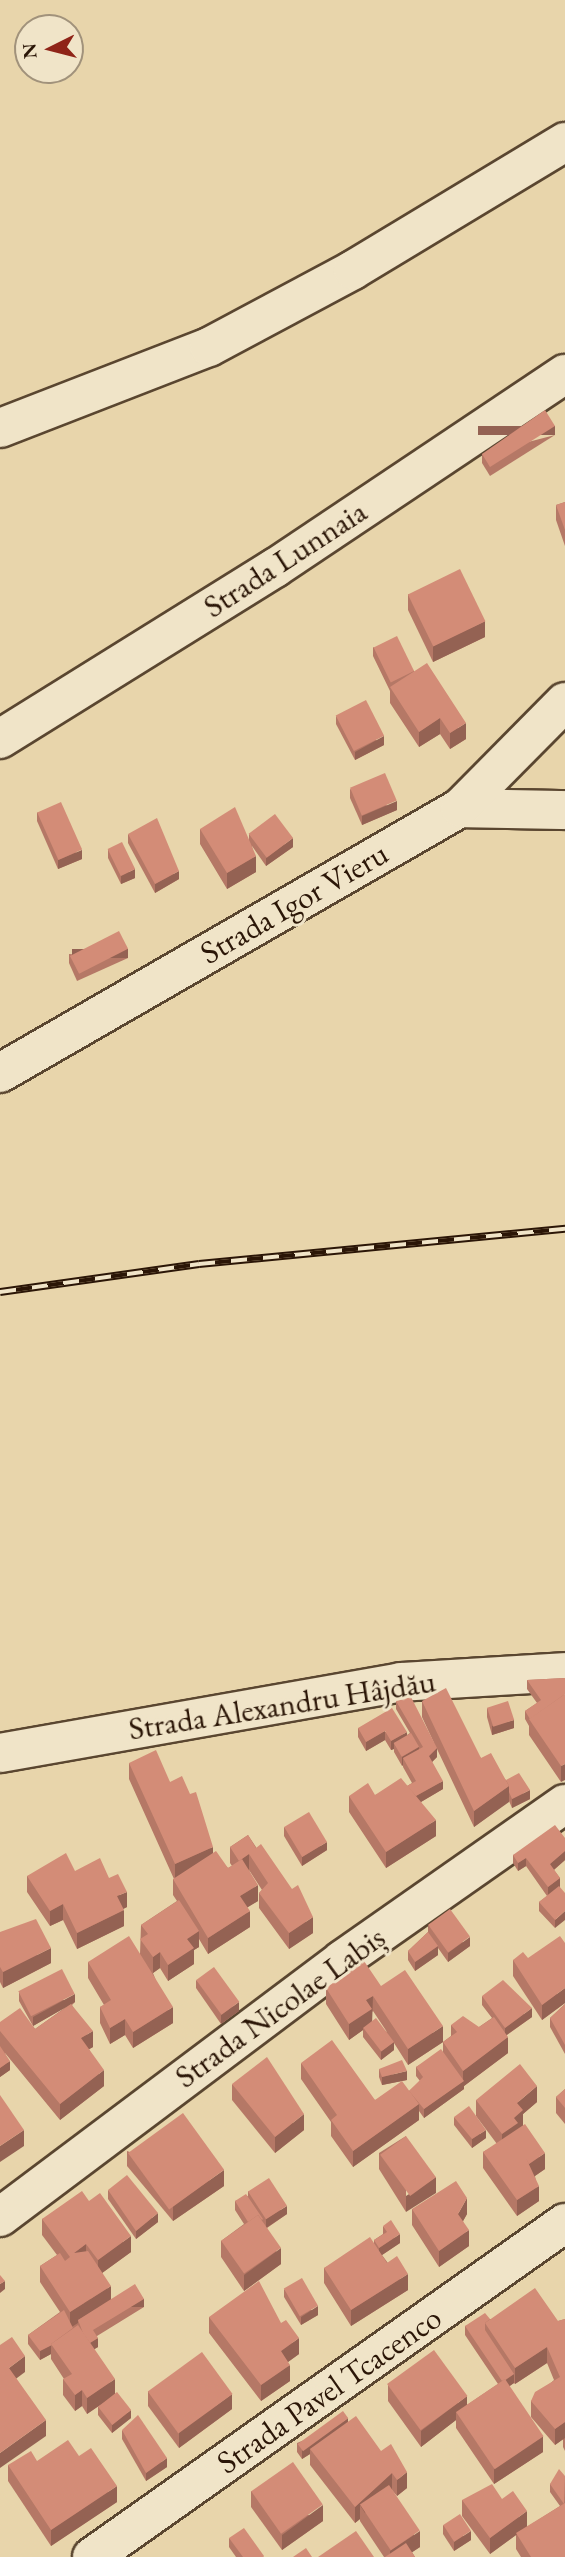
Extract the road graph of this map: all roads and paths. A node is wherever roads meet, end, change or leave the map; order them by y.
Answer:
1 (565, 142) edge
2 (565, 373) edge
3 (0, 428) edge
4 (565, 702) edge
5 (0, 739) edge
6 (460, 807) junction
7 (565, 810) edge
8 (0, 1073) edge
9 (565, 1672) edge
10 (0, 1753) edge
11 (565, 1804) edge
12 (0, 2217) edge
13 (565, 2223) edge
14 (92, 2557) edge

1 - 3 street
2 - 5 street, Strada Lunnaia
4 - 6 street, Strada Igor Vieru
6 - 7 street
6 - 8 street, Strada Igor Vieru
9 - 10 street, Strada Alexandru Hâjdău
11 - 12 street, Strada Nicolae Labiș
13 - 14 street, Strada Pavel Tcacenco

